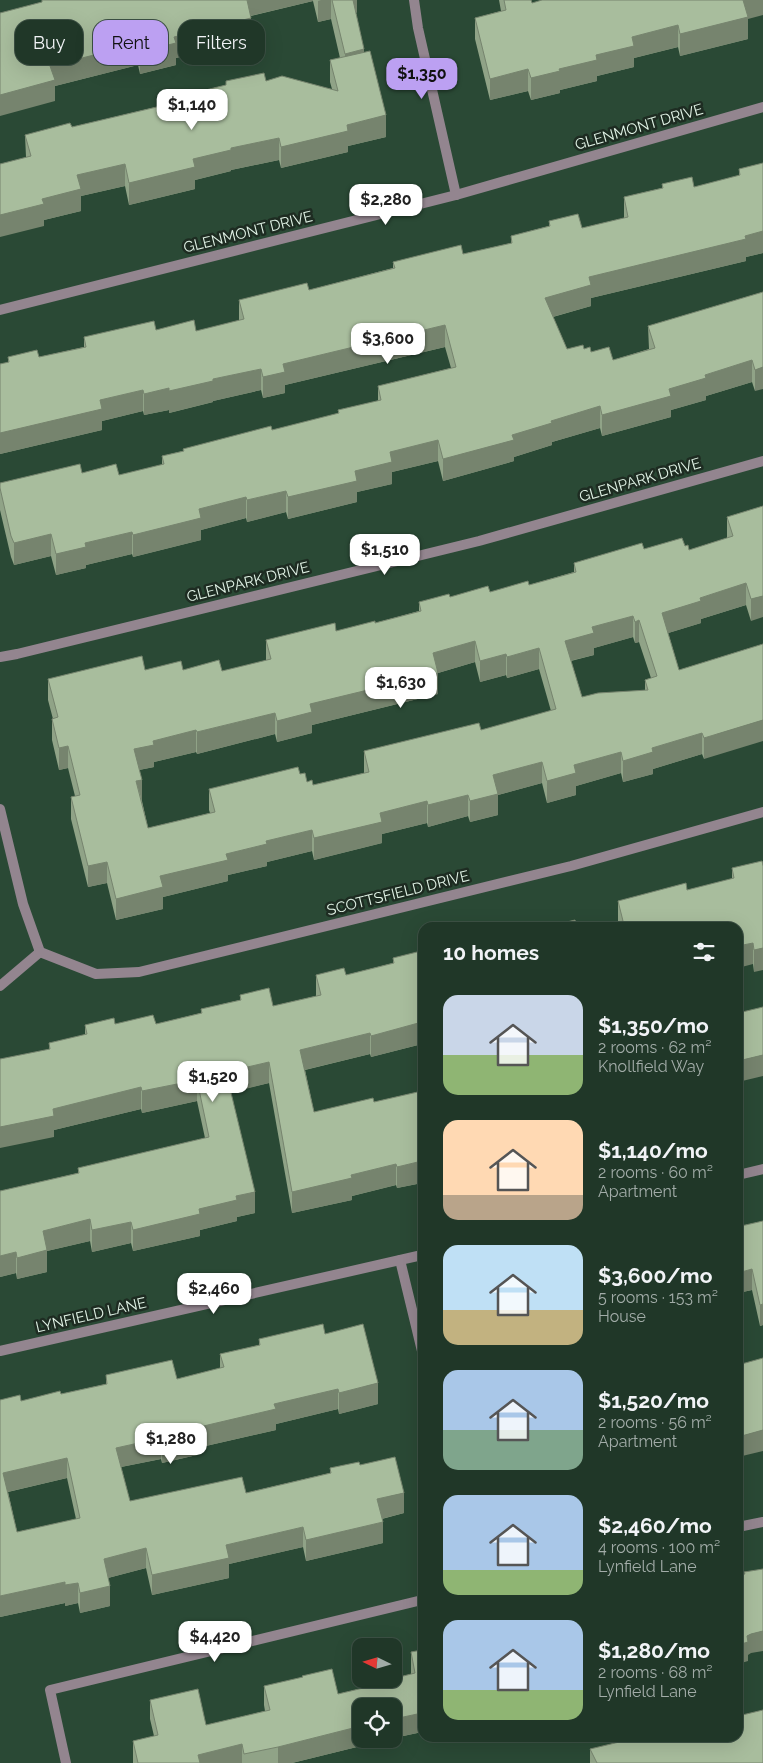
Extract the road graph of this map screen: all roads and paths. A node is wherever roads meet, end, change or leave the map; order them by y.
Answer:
1 (414, 0) edge
2 (763, 107) edge
3 (456, 195) junction
4 (0, 310) edge
5 (763, 461) edge
6 (0, 657) edge
7 (0, 809) edge
8 (763, 812) edge
9 (40, 952) junction
10 (0, 986) edge
11 (763, 1169) edge
12 (743, 1174) edge
13 (418, 1256) edge
14 (400, 1260) junction
15 (418, 1334) edge
16 (0, 1351) edge
17 (763, 1522) edge
18 (743, 1526) edge
19 (418, 1601) edge
20 (66, 1763) edge

1 - 3 street
2 - 3 street, GLENMONT DRIVE
3 - 4 street, GLENMONT DRIVE
5 - 6 street, GLENPARK DRIVE
7 - 9 street
8 - 9 street, SCOTTSFIELD DRIVE
9 - 10 street
11 - 12 street
13 - 14 street, LYNFIELD LANE
14 - 15 street
14 - 16 street, LYNFIELD LANE
17 - 18 street
19 - 20 street

